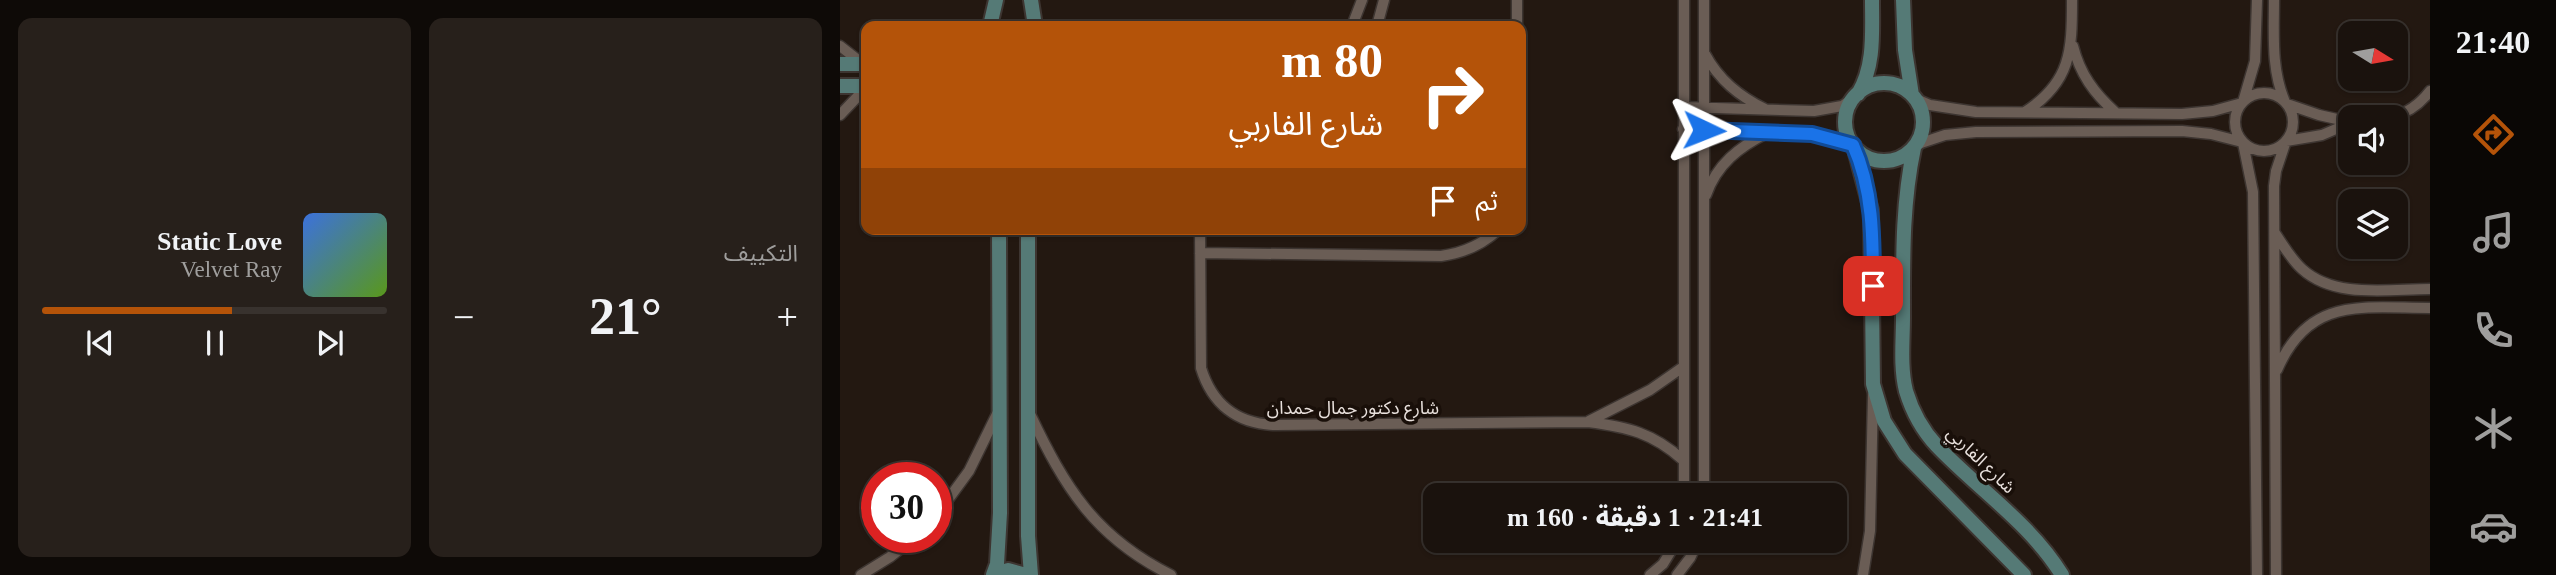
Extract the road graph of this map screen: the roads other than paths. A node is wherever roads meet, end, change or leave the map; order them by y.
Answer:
1 (996, 0) edge
2 (1031, 0) edge
3 (1363, 0) edge
4 (1384, 0) edge
5 (1517, 0) edge
6 (1684, 0) edge
7 (1704, 0) edge
8 (1872, 0) edge
9 (1903, 0) edge
10 (2072, 0) edge
11 (2257, 0) edge
12 (2274, 0) edge
13 (991, 21) edge
14 (1034, 21) edge
15 (1354, 21) edge
16 (1378, 21) edge
17 (1517, 21) edge
18 (2072, 38) junction
19 (840, 46) edge
20 (1704, 51) junction
21 (861, 61) edge
22 (840, 64) edge
23 (861, 64) edge
24 (840, 86) edge
25 (861, 88) edge
26 (2430, 91) edge
27 (861, 93) edge
28 (1856, 95) junction
29 (1913, 96) junction
30 (2243, 102) junction
31 (2286, 103) junction
32 (1684, 107) junction
33 (1704, 108) junction
34 (2408, 110) edge
35 (1769, 111) junction
36 (2025, 112) junction
37 (2115, 112) junction
38 (840, 115) edge
39 (2338, 120) edge
40 (2338, 128) edge
41 (1684, 129) junction
42 (1704, 130) junction
43 (1769, 132) junction
44 (2286, 141) junction
45 (2243, 143) junction
46 (1853, 145) junction
47 (1914, 146) junction
48 (1704, 202) junction
49 (2274, 232) junction
50 (999, 235) edge
51 (1028, 235) edge
52 (1200, 235) edge
53 (1492, 235) edge
54 (1200, 253) junction
55 (2430, 289) edge
56 (2430, 308) edge
57 (1683, 367) junction
58 (2275, 374) junction
59 (1873, 384) junction
60 (1000, 408) junction
61 (1028, 409) junction
62 (1588, 422) junction
63 (1683, 460) junction
64 (1684, 483) edge
65 (1704, 483) edge
66 (952, 494) edge
67 (895, 553) edge
68 (1669, 553) edge
69 (1692, 553) edge
70 (861, 575) edge
71 (994, 575) edge
72 (1026, 575) edge
73 (1031, 575) edge
74 (1171, 575) edge
75 (1650, 575) edge
76 (1678, 575) edge
77 (1863, 575) edge
78 (2024, 575) edge
79 (2062, 575) edge
80 (2256, 575) edge
81 (2276, 575) edge

1 - 13 street
2 - 14 street
3 - 15 street
4 - 16 street
5 - 17 street
6 - 32 street
7 - 20 street
8 - 28 street
9 - 29 street
10 - 18 street
11 - 30 street
12 - 31 street
18 - 36 street
18 - 37 street
19 - 21 street
20 - 33 street
20 - 35 street
22 - 23 street
24 - 25 street
26 - 34 street
27 - 38 street
28 - 29 street
28 - 35 street
28 - 46 street
29 - 36 street
29 - 47 street
30 - 31 street
30 - 37 street
30 - 45 street
31 - 39 street
31 - 44 street
32 - 33 street
32 - 41 street
33 - 35 street
33 - 42 street
36 - 37 street
40 - 44 street
41 - 42 street
41 - 57 street
42 - 43 street
42 - 48 street
43 - 46 street
43 - 48 street
44 - 45 street
44 - 49 street
45 - 47 street
45 - 80 street
46 - 47 street
46 - 59 street
47 - 79 street, شارع الفاربي
48 - 65 street
49 - 55 street
49 - 58 street
50 - 60 street
51 - 61 street
52 - 54 street, شارع دكتور جمال حمدان
53 - 54 street
54 - 62 street, شارع دكتور جمال حمدان
56 - 58 street
57 - 62 street, شارع دكتور جمال حمدان
57 - 63 street
58 - 81 street
59 - 77 street
59 - 78 street
60 - 66 street
60 - 71 street
61 - 73 street
61 - 74 street
62 - 63 street, شارع دكتور جمال حمدان
63 - 64 street
67 - 70 street
68 - 75 street
69 - 76 street
71 - 72 street

